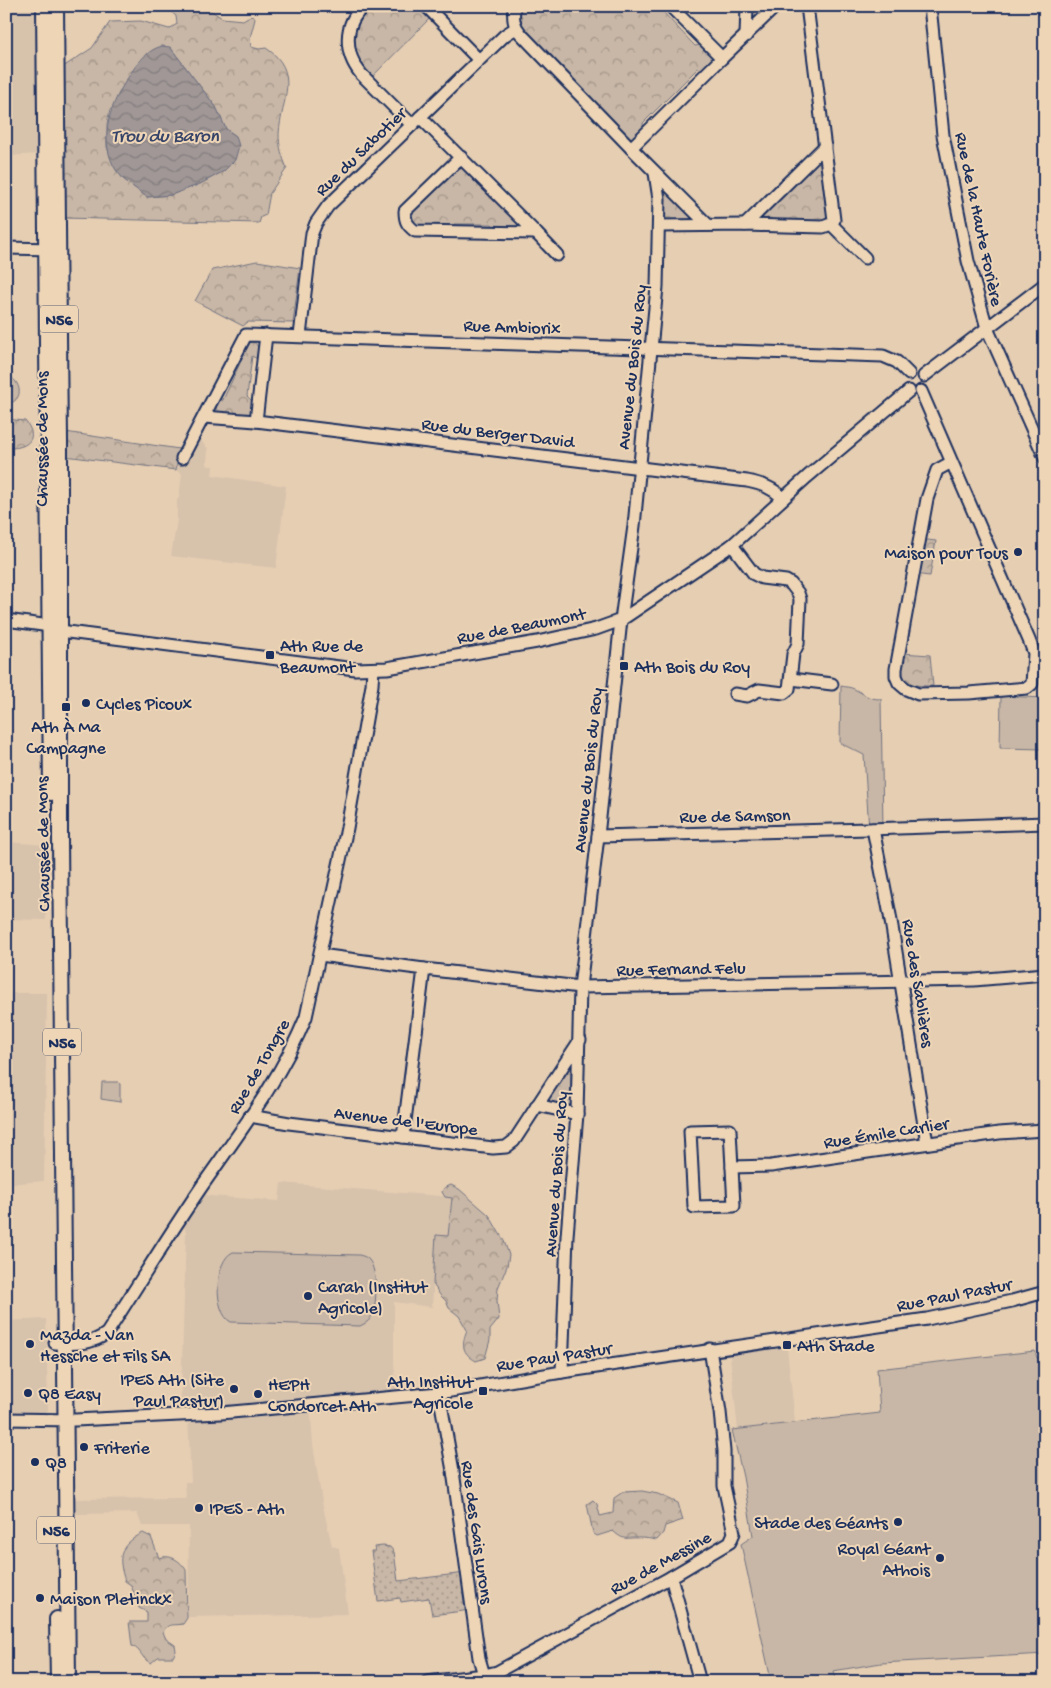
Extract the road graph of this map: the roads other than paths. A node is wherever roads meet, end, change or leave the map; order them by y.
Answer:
1 (44, 6) edge
2 (56, 6) edge
3 (364, 6) edge
4 (426, 6) edge
5 (514, 6) edge
6 (670, 6) edge
7 (746, 6) edge
8 (776, 6) edge
9 (808, 6) edge
10 (930, 6) edge
11 (516, 28) junction
12 (746, 36) junction
13 (722, 58) junction
14 (479, 60) junction
15 (416, 121) junction
16 (825, 146) junction
17 (631, 148) junction
18 (461, 157) junction
19 (655, 173) junction
20 (831, 224) junction
21 (708, 225) junction
22 (745, 225) junction
23 (659, 226) junction
24 (536, 233) junction
25 (6, 248) edge
26 (52, 249) junction
27 (557, 255) dead end
28 (865, 258) dead end
29 (1045, 284) edge
30 (987, 328) junction
31 (266, 336) junction
32 (300, 336) junction
33 (650, 348) junction
34 (908, 374) junction
35 (924, 376) junction
36 (915, 391) junction
37 (204, 417) junction
38 (256, 421) junction
39 (182, 458) dead end
40 (1045, 458) edge
41 (950, 463) junction
42 (639, 467) junction
43 (783, 498) junction
44 (732, 545) junction
45 (6, 620) edge
46 (621, 620) junction
47 (55, 628) junction
48 (372, 668) junction
49 (791, 679) junction
50 (832, 684) dead end
51 (736, 694) dead end
52 (1045, 823) edge
53 (873, 829) junction
54 (598, 836) junction
55 (320, 955) junction
56 (424, 969) junction
57 (1045, 974) edge
58 (900, 981) junction
59 (580, 988) junction
60 (580, 1040) junction
61 (537, 1105) junction
62 (577, 1114) junction
63 (250, 1116) junction
64 (1045, 1130) edge
65 (404, 1137) junction
66 (927, 1143) junction
67 (732, 1167) junction
68 (1045, 1292) edge
69 (59, 1344) junction
70 (710, 1349) junction
71 (562, 1372) junction
72 (439, 1393) junction
73 (6, 1419) edge
74 (61, 1420) junction
75 (671, 1577) junction
76 (484, 1675) junction
77 (58, 1682) edge
78 (68, 1682) edge
79 (427, 1682) edge
80 (700, 1682) edge

1 - 26 main road, Chaussée de Mons / N56
2 - 26 main road, Chaussée de Mons / N56
3 - 15 street
4 - 14 street
5 - 11 street
6 - 13 street
7 - 12 street
8 - 12 street
9 - 16 street
10 - 30 street, Rue de la Haute Forière
11 - 14 street, Rue du Sabotier
11 - 17 street
12 - 13 street
13 - 17 street
14 - 15 street, Rue du Sabotier
15 - 18 street
15 - 32 street, Rue du Sabotier
16 - 20 street
16 - 22 street
17 - 19 street
18 - 24 street
18 - 24 street
19 - 21 street
19 - 23 street, Avenue du Bois du Roy
20 - 22 street
20 - 28 street
21 - 22 street
21 - 23 street
23 - 33 street, Avenue du Bois du Roy
24 - 27 street
25 - 26 street
26 - 47 main road, Chaussée de Mons / N56
29 - 30 street
30 - 35 street
30 - 40 street, Rue de la Haute Forière
31 - 32 street, Rue Ambiorix
31 - 37 street, Rue Ambiorix
31 - 38 street
32 - 33 street, Rue Ambiorix
33 - 34 street, Rue Ambiorix
33 - 42 street, Avenue du Bois du Roy
34 - 35 street
34 - 36 street
35 - 36 street
36 - 41 street
36 - 43 street, Rue de Beaumont
37 - 38 street, Rue du Berger David
37 - 39 street, Rue Ambiorix
38 - 42 street, Rue du Berger David
41 - 41 street
42 - 43 street, Rue du Berger David
42 - 46 street, Avenue du Bois du Roy
43 - 44 street, Rue de Beaumont
44 - 46 street, Rue de Beaumont
44 - 49 street
45 - 47 street, Rue de Beaumont
46 - 48 street, Rue de Beaumont
46 - 54 street, Avenue du Bois du Roy
47 - 48 street, Rue de Beaumont
47 - 69 main road, Chaussée de Mons / N56
48 - 55 street, Rue de Tongre
49 - 50 street
49 - 51 street
52 - 53 street, Rue de Samson
53 - 54 street, Rue de Samson
53 - 58 street, Rue des Sablières
54 - 59 street, Avenue du Bois du Roy
55 - 56 street, Rue Fernand Felu
55 - 63 street, Rue de Tongre
56 - 59 street, Rue Fernand Felu
56 - 65 street
57 - 58 street, Rue Fernand Felu
58 - 59 street, Rue Fernand Felu
58 - 66 street, Rue des Sablières
59 - 60 street, Avenue du Bois du Roy
60 - 61 street, Avenue de l'Europe
60 - 62 street, Avenue du Bois du Roy
61 - 62 street
61 - 65 street, Avenue de l'Europe
62 - 71 street, Avenue du Bois du Roy
63 - 65 street, Avenue de l'Europe
63 - 69 street, Rue de Tongre
64 - 66 street, Rue Émile Carlier
66 - 67 street, Rue Émile Carlier
67 - 67 street
68 - 70 street, Rue Paul Pastur
69 - 74 main road, Chaussée de Mons / N56
70 - 71 street, Rue Paul Pastur
70 - 75 street, Rue de Messine
71 - 72 street, Rue Paul Pastur
72 - 74 street, Rue Paul Pastur
72 - 76 street, Rue des Gais Lurons
73 - 74 street, Rue Paul Pastur
74 - 77 main road, Chaussée de Mons / N56
74 - 78 main road, Chaussée de Mons / N56
75 - 76 street, Rue de Messine
75 - 80 street
76 - 79 street, Rue de Messine

